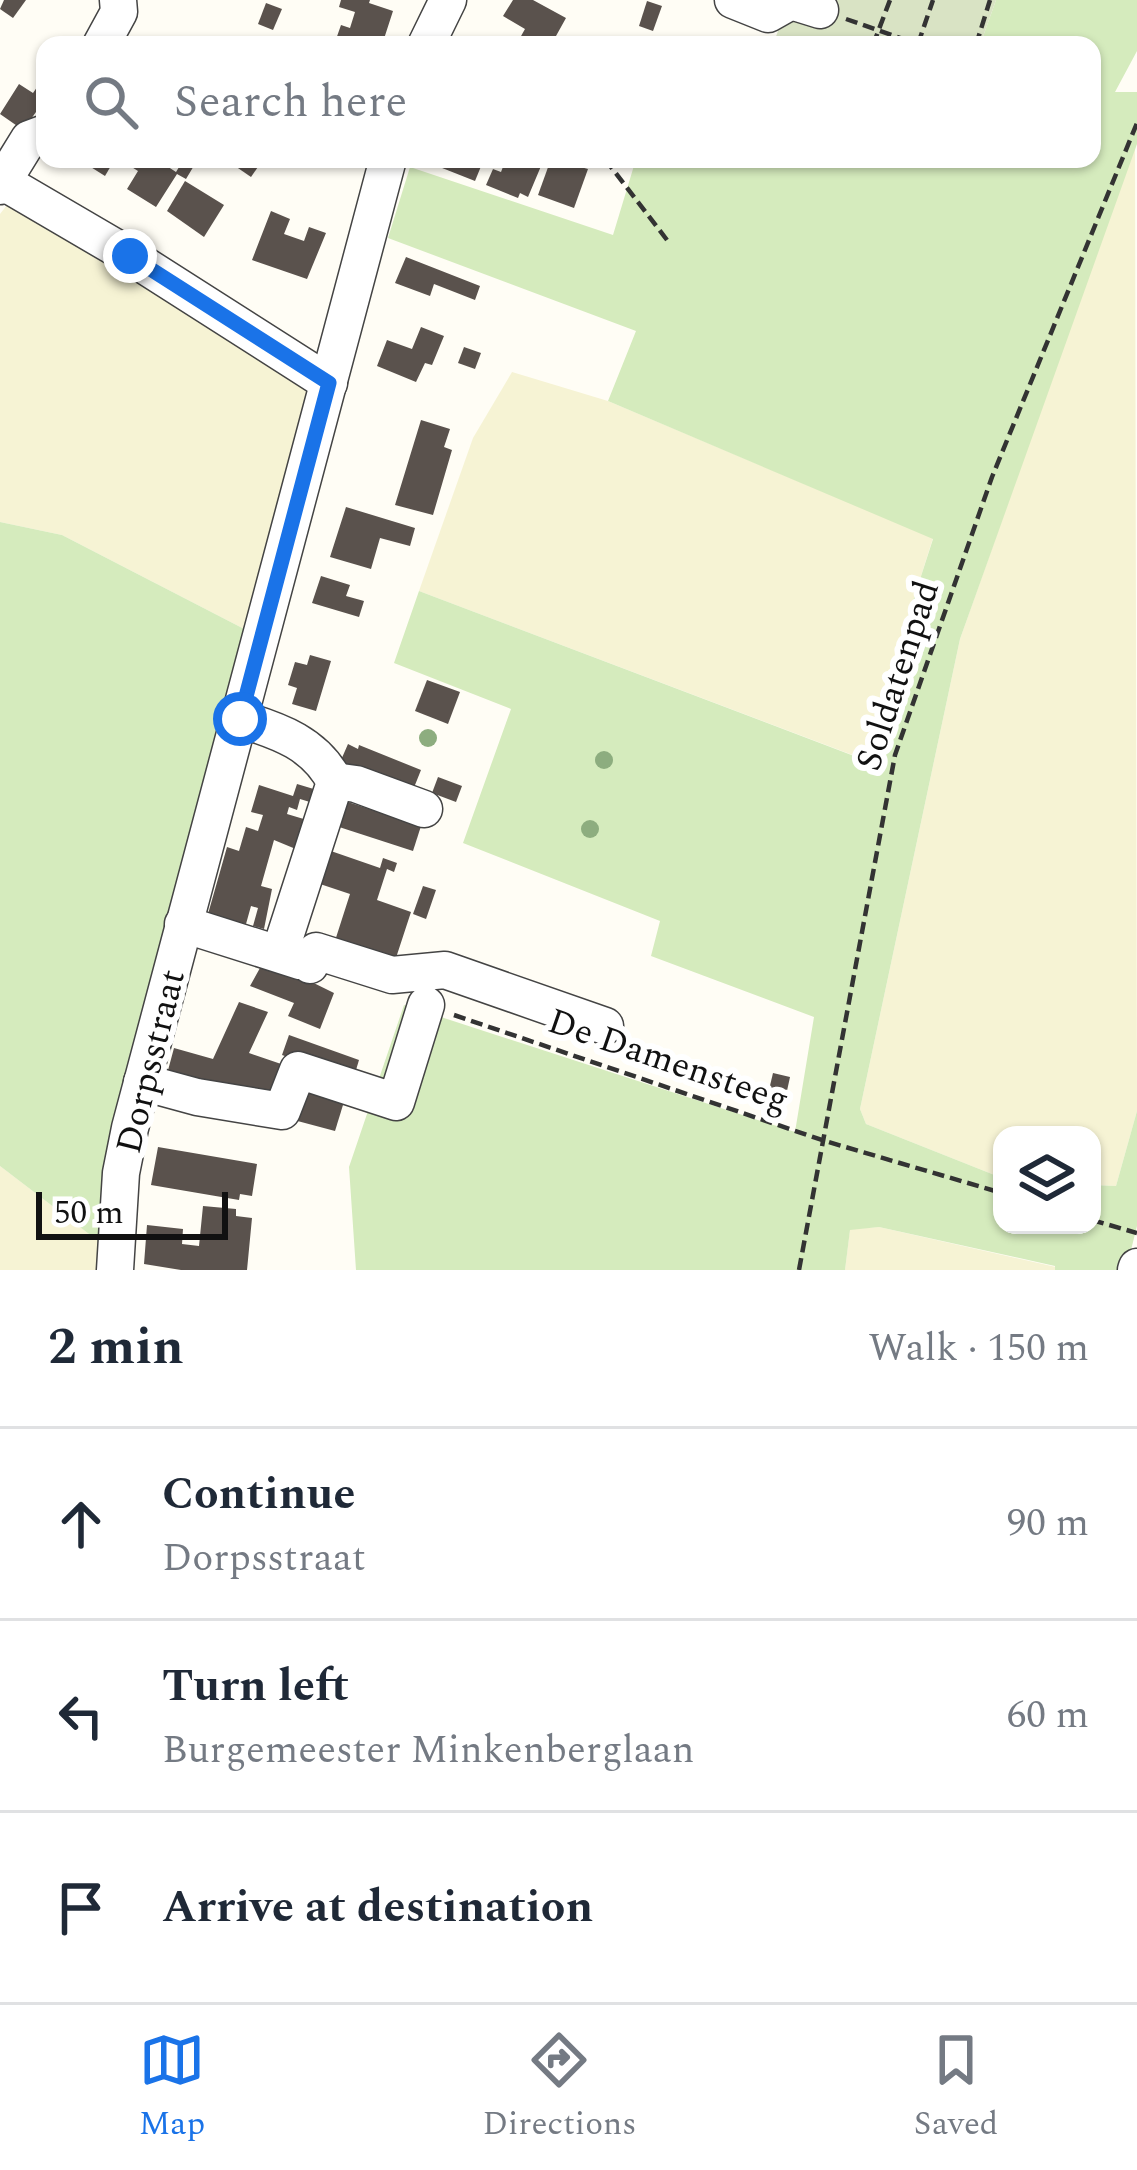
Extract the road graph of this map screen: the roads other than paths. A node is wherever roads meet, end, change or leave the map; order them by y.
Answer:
1 (118, 0) edge
2 (448, 0) edge
3 (733, 0) edge
4 (820, 10) road end
5 (106, 36) edge
6 (430, 36) edge
7 (36, 137) edge
8 (386, 168) edge
9 (1, 183) edge
10 (329, 383) junction
11 (240, 719) junction
12 (333, 788) junction
13 (424, 808) dead end
14 (183, 924) junction
15 (304, 962) junction
16 (426, 1005) road end
17 (605, 1026) dead end
18 (142, 1082) junction
19 (115, 1270) edge

1 - 5 street
2 - 6 street
3 - 4 street
7 - 9 street
8 - 10 street, Dorpsstraat
9 - 10 street
10 - 11 street, Dorpsstraat
11 - 12 street
11 - 14 street, Dorpsstraat
12 - 13 street
12 - 15 street
14 - 15 street, Dorpsstraat
14 - 18 street, Dorpsstraat
15 - 17 street, Dorpsstraat
16 - 18 street
18 - 19 street, Dorpsstraat

